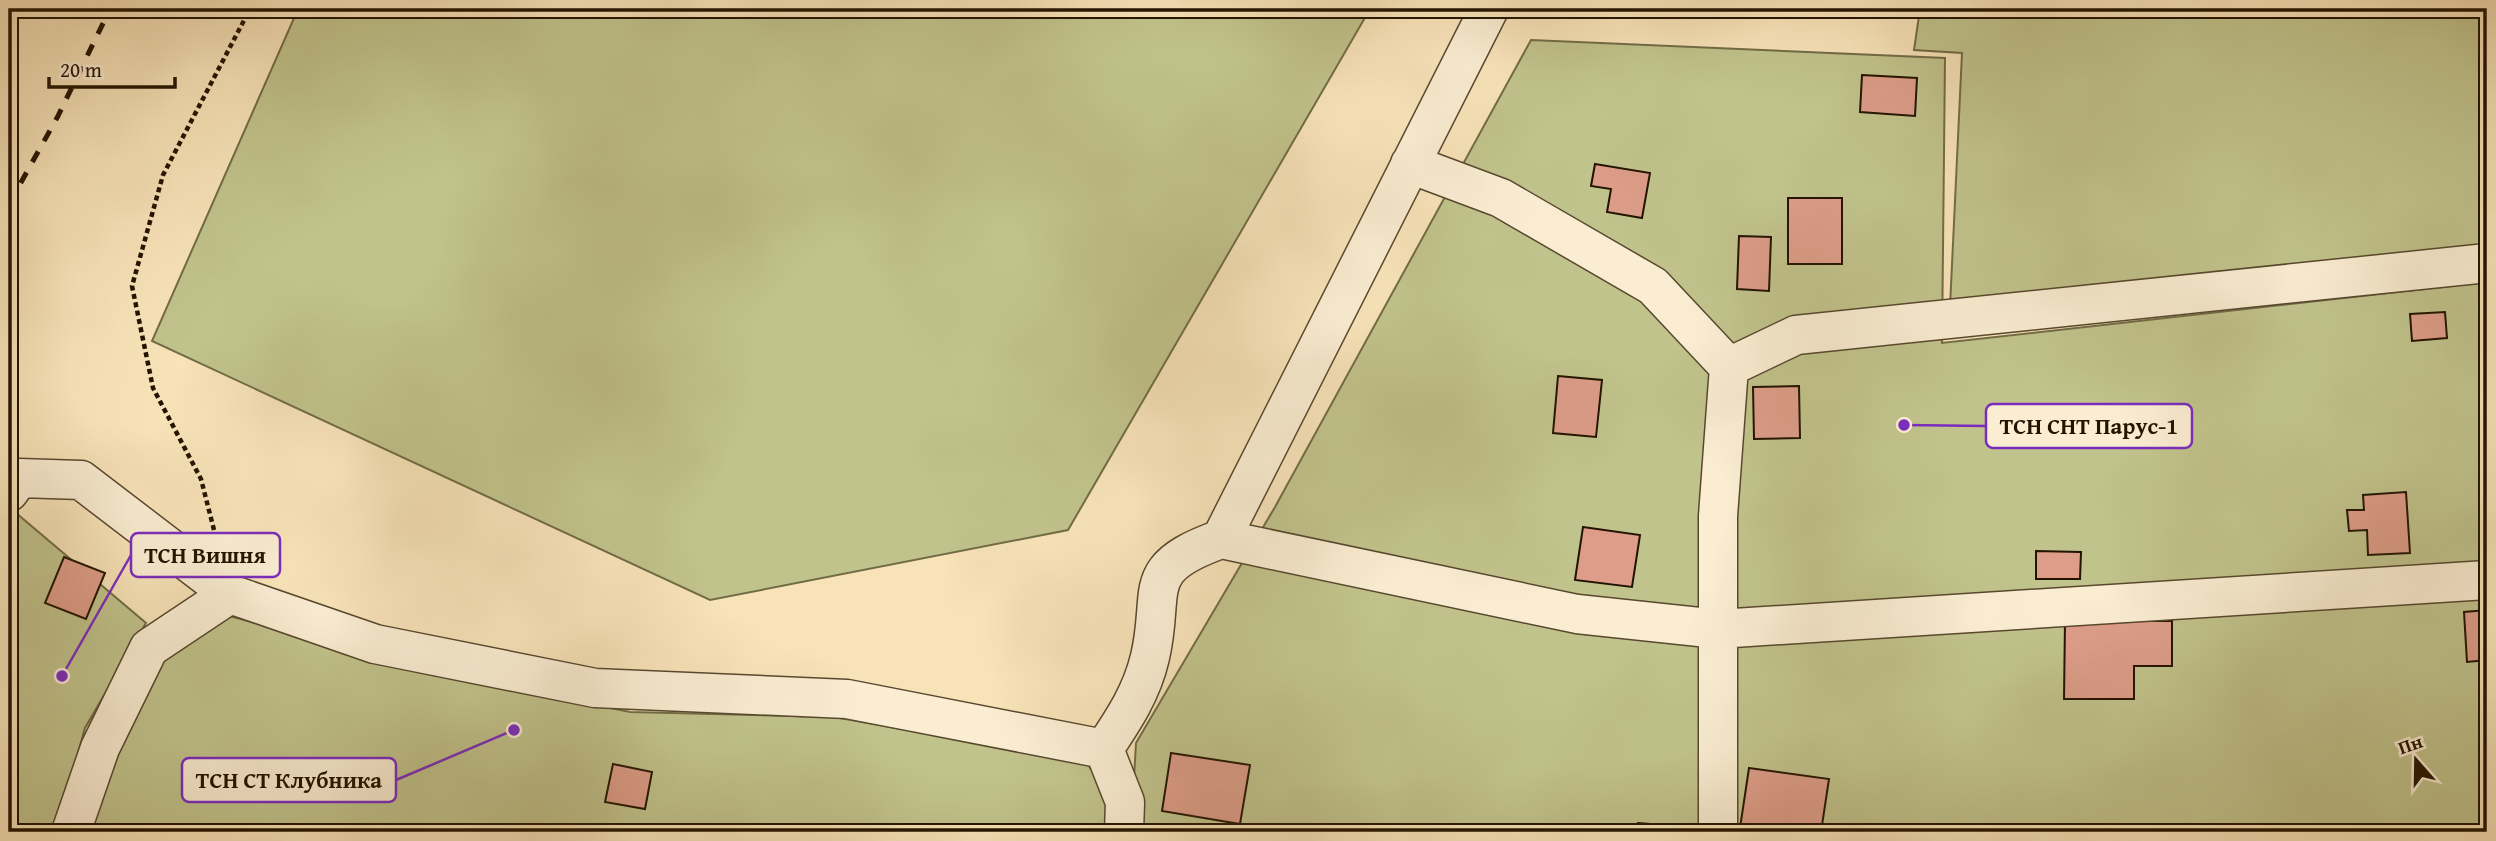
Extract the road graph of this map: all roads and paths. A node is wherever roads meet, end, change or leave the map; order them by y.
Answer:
1 (250, 9) edge
2 (1489, 9) edge
3 (1410, 164) junction
4 (2487, 263) edge
5 (1729, 367) junction
6 (9, 492) edge
7 (1221, 538) junction
8 (2487, 580) edge
9 (230, 594) junction
10 (1718, 629) junction
11 (1104, 749) junction
12 (71, 832) edge
13 (1124, 832) edge
14 (1718, 832) edge

1 - 9 path
2 - 3 street
3 - 5 street
3 - 7 street
4 - 5 street
5 - 10 street
6 - 9 street
7 - 10 street
7 - 11 street
8 - 10 street
9 - 11 street
9 - 12 street
10 - 14 street
11 - 13 street

